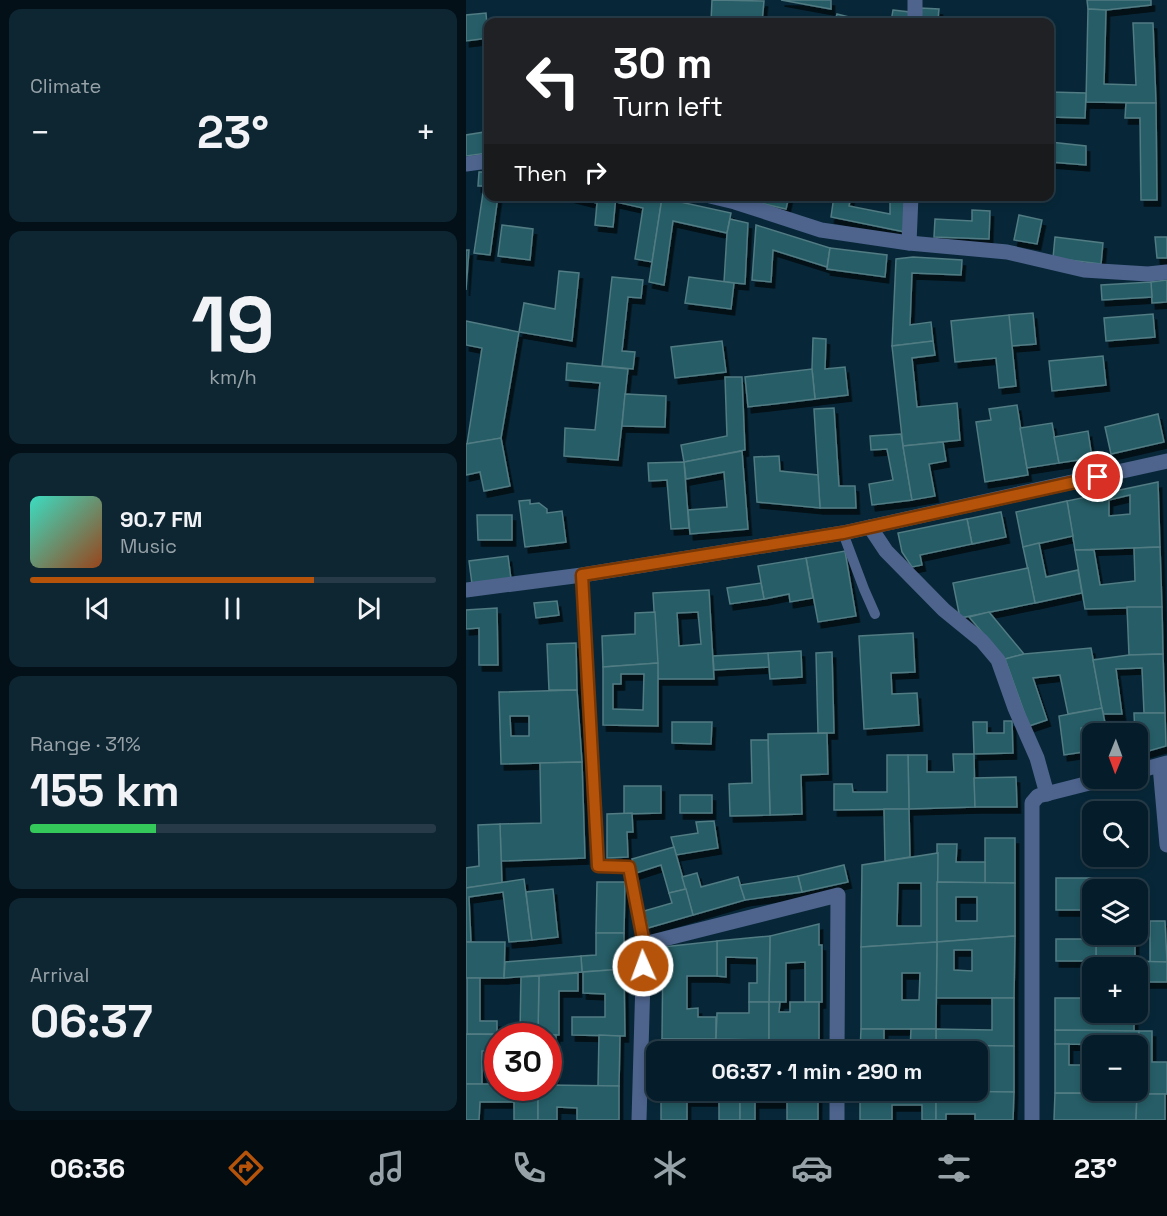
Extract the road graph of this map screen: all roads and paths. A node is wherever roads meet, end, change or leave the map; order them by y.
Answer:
1 (915, 0) edge
2 (915, 18) edge
3 (484, 162) edge
4 (466, 164) edge
5 (731, 201) edge
6 (911, 201) edge
7 (909, 243) junction
8 (1166, 272) edge
9 (1166, 462) edge
10 (870, 527) junction
11 (843, 533) junction
12 (582, 575) junction
13 (466, 590) edge
14 (875, 614) dead end
15 (1163, 765) edge
16 (1148, 769) edge
17 (1082, 785) edge
18 (1046, 794) junction
19 (1166, 845) edge
20 (644, 944) junction
21 (837, 1041) edge
22 (837, 1101) edge
23 (639, 1120) edge
24 (836, 1120) edge
25 (1032, 1120) edge

1 - 2 street
3 - 4 street
5 - 7 street
6 - 7 street
7 - 8 street
9 - 10 street
10 - 11 street
10 - 18 street
11 - 12 street
11 - 14 lane
12 - 13 street
12 - 20 lane
15 - 16 street
15 - 19 street
17 - 18 street
18 - 25 street
20 - 21 street
20 - 23 street
22 - 24 street

